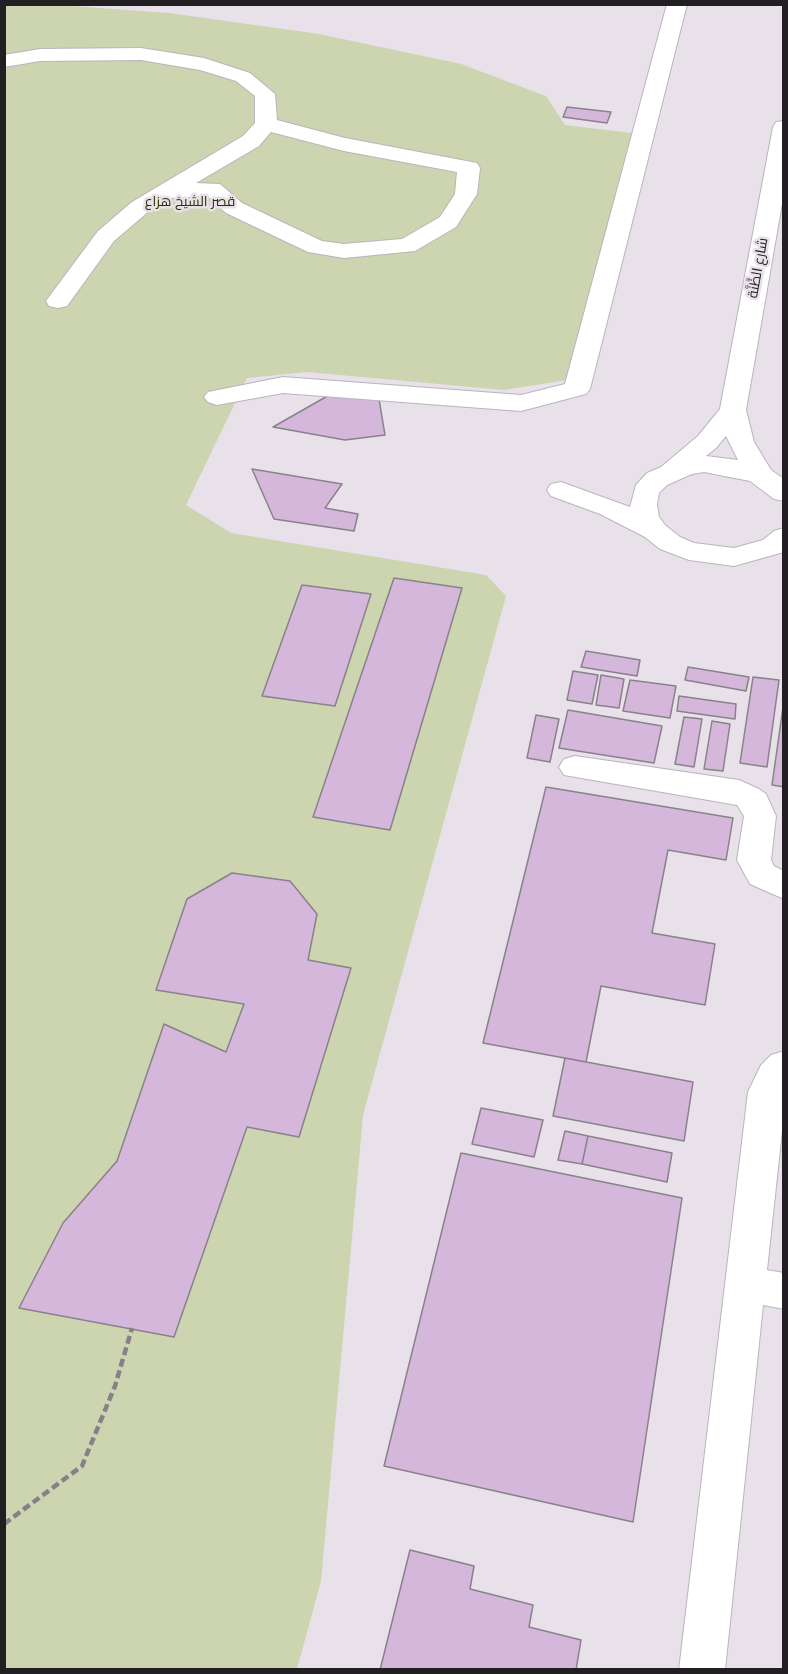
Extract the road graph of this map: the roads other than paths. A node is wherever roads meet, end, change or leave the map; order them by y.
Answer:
1 (677, 4) edge
2 (4, 62) edge
3 (266, 124) junction
4 (783, 127) edge
5 (170, 191) junction
6 (759, 268) junction
7 (783, 271) edge
8 (58, 300) dead end
9 (217, 397) dead end
10 (733, 410) junction
11 (663, 475) junction
12 (760, 475) junction
13 (783, 493) edge
14 (655, 531) junction
15 (780, 542) edge
16 (575, 767) dead end
17 (783, 886) edge
18 (783, 1066) edge
19 (765, 1288) edge
20 (702, 1670) edge

1 - 9 street
2 - 3 street
3 - 5 street
3 - 5 street
4 - 6 street, شارع الظَّنَّة
5 - 8 street
6 - 7 street
6 - 10 street, شارع الظَّنَّة
10 - 11 street, شارع الظَّنَّة
10 - 12 street, شارع الظَّنَّة
11 - 12 street
11 - 14 street
11 - 14 street
12 - 13 street
14 - 15 street
16 - 17 street
18 - 19 street
19 - 20 street

